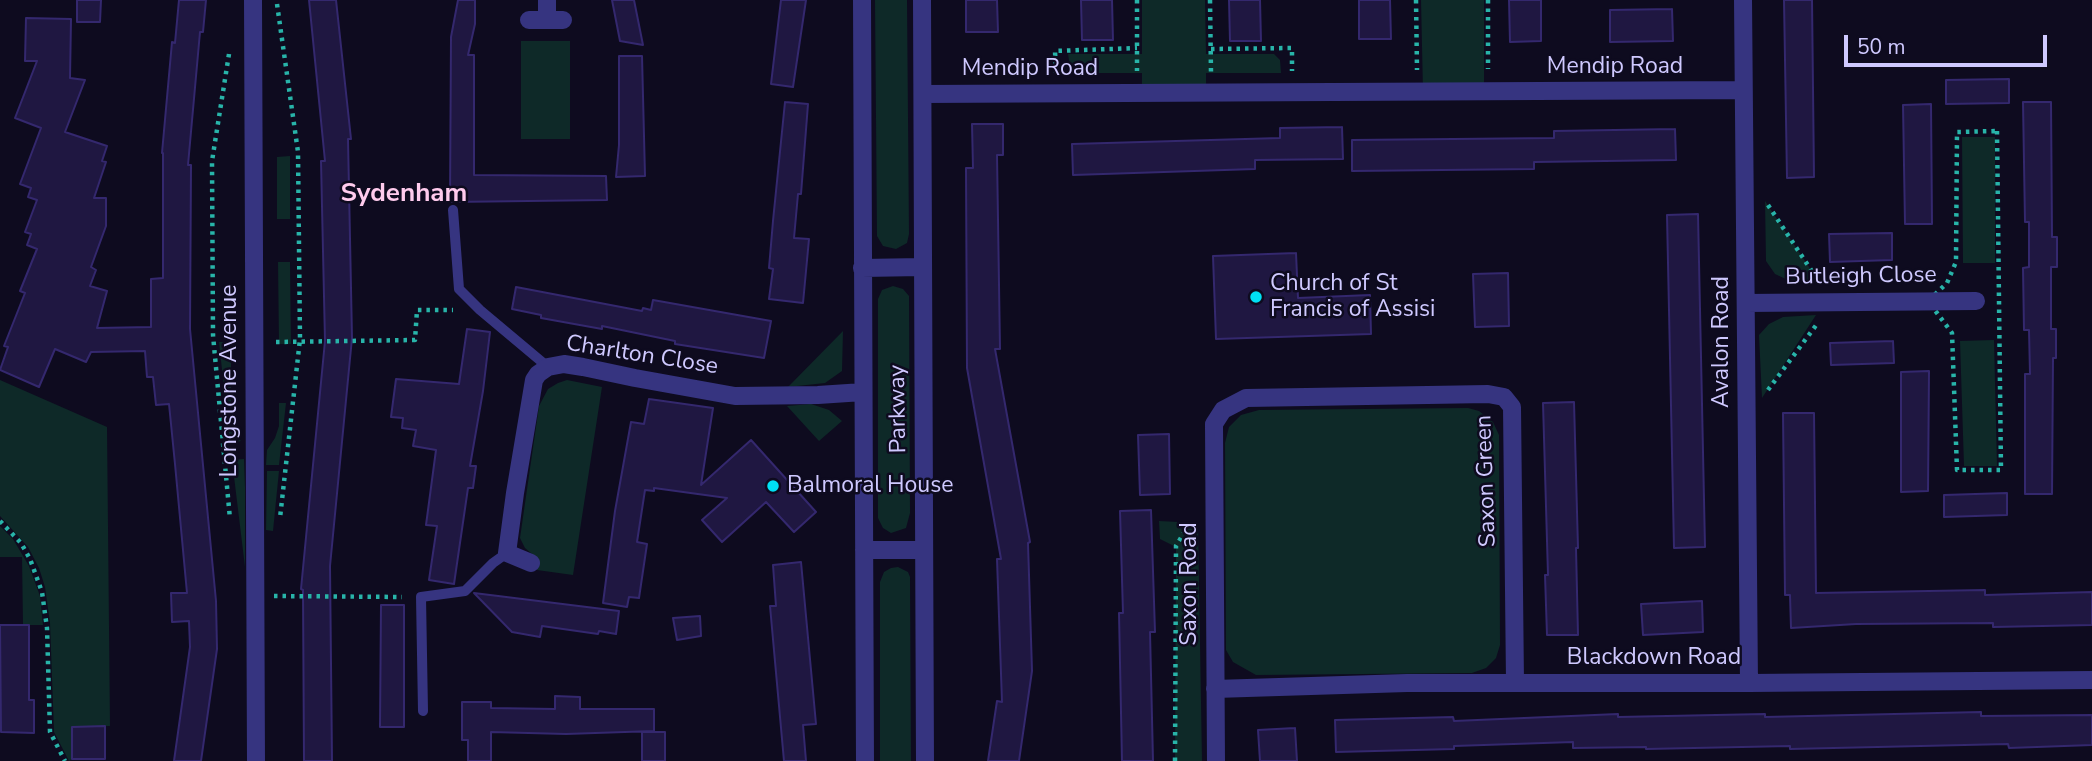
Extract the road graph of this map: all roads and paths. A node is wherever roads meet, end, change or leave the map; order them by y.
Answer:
1 (253, 0) edge
2 (277, 0) edge
3 (547, 0) edge
4 (862, 0) edge
5 (922, 0) edge
6 (1137, 0) edge
7 (1210, 0) edge
8 (1416, 0) edge
9 (1488, 0) edge
10 (1743, 0) edge
11 (547, 20) dead end
12 (1137, 48) junction
13 (1211, 49) junction
14 (229, 54) dead end
15 (1742, 90) junction
16 (1418, 91) junction
17 (1212, 92) junction
18 (1292, 92) junction
19 (1488, 92) junction
20 (1056, 93) junction
21 (1137, 93) junction
22 (923, 94) junction
23 (1745, 173) junction
24 (453, 210) dead end
25 (922, 267) junction
26 (862, 268) junction
27 (1976, 300) dead end
28 (1832, 302) junction
29 (1746, 303) junction
30 (480, 310) junction
31 (255, 342) junction
32 (299, 342) junction
33 (548, 367) junction
34 (863, 392) junction
35 (1223, 410) joint
36 (1747, 419) junction
37 (1195, 515) dead end
38 (0, 521) edge
39 (278, 529) dead end
40 (232, 530) dead end
41 (864, 550) junction
42 (924, 550) junction
43 (507, 553) junction
44 (531, 563) dead end
45 (254, 595) junction
46 (421, 597) junction
47 (2092, 680) edge
48 (1515, 682) junction
49 (1749, 683) junction
50 (1215, 689) junction
51 (423, 711) dead end
52 (65, 761) edge
53 (256, 761) edge
54 (865, 761) edge
55 (925, 761) edge
56 (1175, 761) edge
57 (1216, 761) edge

1 - 31 street, Longstone Avenue
2 - 32 path
3 - 11 street
4 - 26 street, Parkway
5 - 22 street, Parkway
6 - 12 path
7 - 13 path
8 - 16 path
9 - 19 path
10 - 15 street, Avalon Road
12 - 20 path
12 - 21 path
13 - 17 path
13 - 18 path
14 - 40 path
15 - 19 street, Mendip Road
15 - 23 street, Avalon Road
16 - 18 street, Mendip Road
16 - 19 street, Mendip Road
17 - 18 street, Mendip Road
17 - 21 street, Mendip Road
20 - 21 street, Mendip Road
20 - 22 street, Mendip Road
22 - 25 street, Parkway
23 - 28 path
23 - 29 street, Avalon Road
24 - 30 lane
25 - 26 street
25 - 42 street, Parkway
26 - 34 street, Parkway
27 - 28 street, Butleigh Close
28 - 29 street, Butleigh Close
28 - 36 path
29 - 36 street, Avalon Road
30 - 32 path
30 - 33 lane
31 - 32 path
31 - 45 street, Longstone Avenue
32 - 39 path
33 - 34 street, Charlton Close
33 - 43 street, Charlton Close
34 - 41 street, Parkway
35 - 48 street, Saxon Green
35 - 50 street, Saxon Road
36 - 49 street, Avalon Road
37 - 56 path
38 - 52 path
41 - 42 street
41 - 54 street, Parkway
42 - 55 street, Parkway
43 - 44 street
43 - 46 lane
45 - 46 path
45 - 53 street, Longstone Avenue
46 - 51 lane
47 - 49 street, Blackdown Road
48 - 49 street, Blackdown Road
48 - 50 street, Blackdown Road
50 - 57 street, Saxon Road

